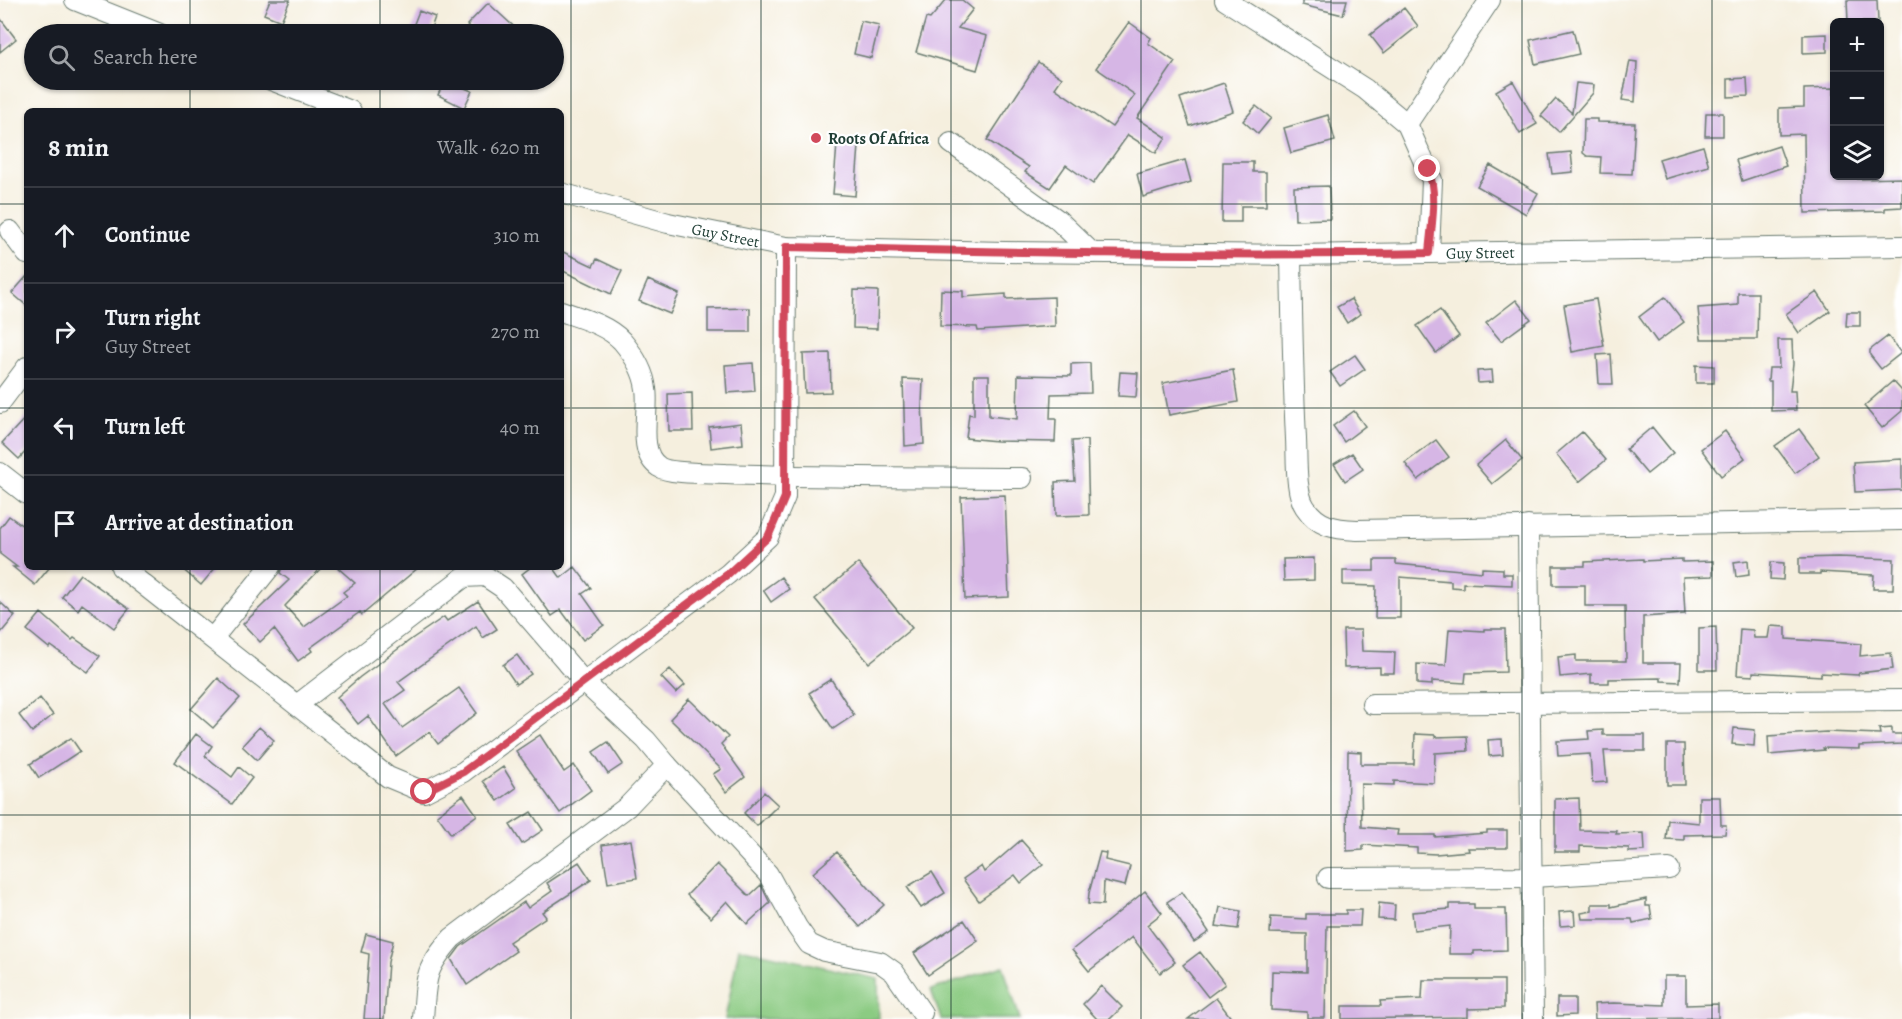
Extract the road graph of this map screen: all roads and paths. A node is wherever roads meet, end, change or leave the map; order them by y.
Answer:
1 (75, 0) edge
2 (1225, 0) edge
3 (1490, 0) edge
4 (135, 24) edge
5 (297, 90) edge
6 (343, 108) edge
7 (1407, 124) junction
8 (951, 143) dead end
9 (564, 194) edge
10 (10, 231) dead end
11 (1902, 246) edge
12 (786, 247) junction
13 (24, 250) edge
14 (1092, 253) junction
15 (1429, 253) junction
16 (1291, 255) junction
17 (564, 312) edge
18 (24, 371) edge
19 (0, 403) edge
20 (0, 473) edge
21 (785, 476) junction
22 (1022, 478) dead end
23 (24, 492) edge
24 (1902, 520) edge
25 (1528, 526) junction
26 (125, 570) edge
27 (268, 570) edge
28 (213, 638) junction
29 (584, 682) junction
30 (1902, 700) edge
31 (1529, 702) junction
32 (1372, 704) dead end
33 (297, 705) junction
34 (667, 765) junction
35 (1669, 869) dead end
36 (1532, 877) junction
37 (1328, 878) dead end
38 (922, 1013) dead end
39 (423, 1019) edge
40 (1533, 1019) edge

1 - 4 street
2 - 7 street
3 - 7 street
5 - 6 street
7 - 15 street
8 - 14 street
9 - 12 street, Guy Street
10 - 13 street
11 - 15 street, Guy Street
12 - 14 street, Guy Street
12 - 21 street
14 - 16 street, Guy Street
15 - 16 street, Guy Street
16 - 25 street
17 - 21 street
18 - 19 street
20 - 23 street
21 - 22 street
21 - 29 street
24 - 25 street
25 - 31 street
26 - 28 street
27 - 28 street
28 - 33 street
29 - 33 street
29 - 33 street
29 - 34 street
30 - 31 street
31 - 32 street
31 - 36 street
34 - 38 street
34 - 39 street
35 - 36 street
36 - 37 street
36 - 40 street

